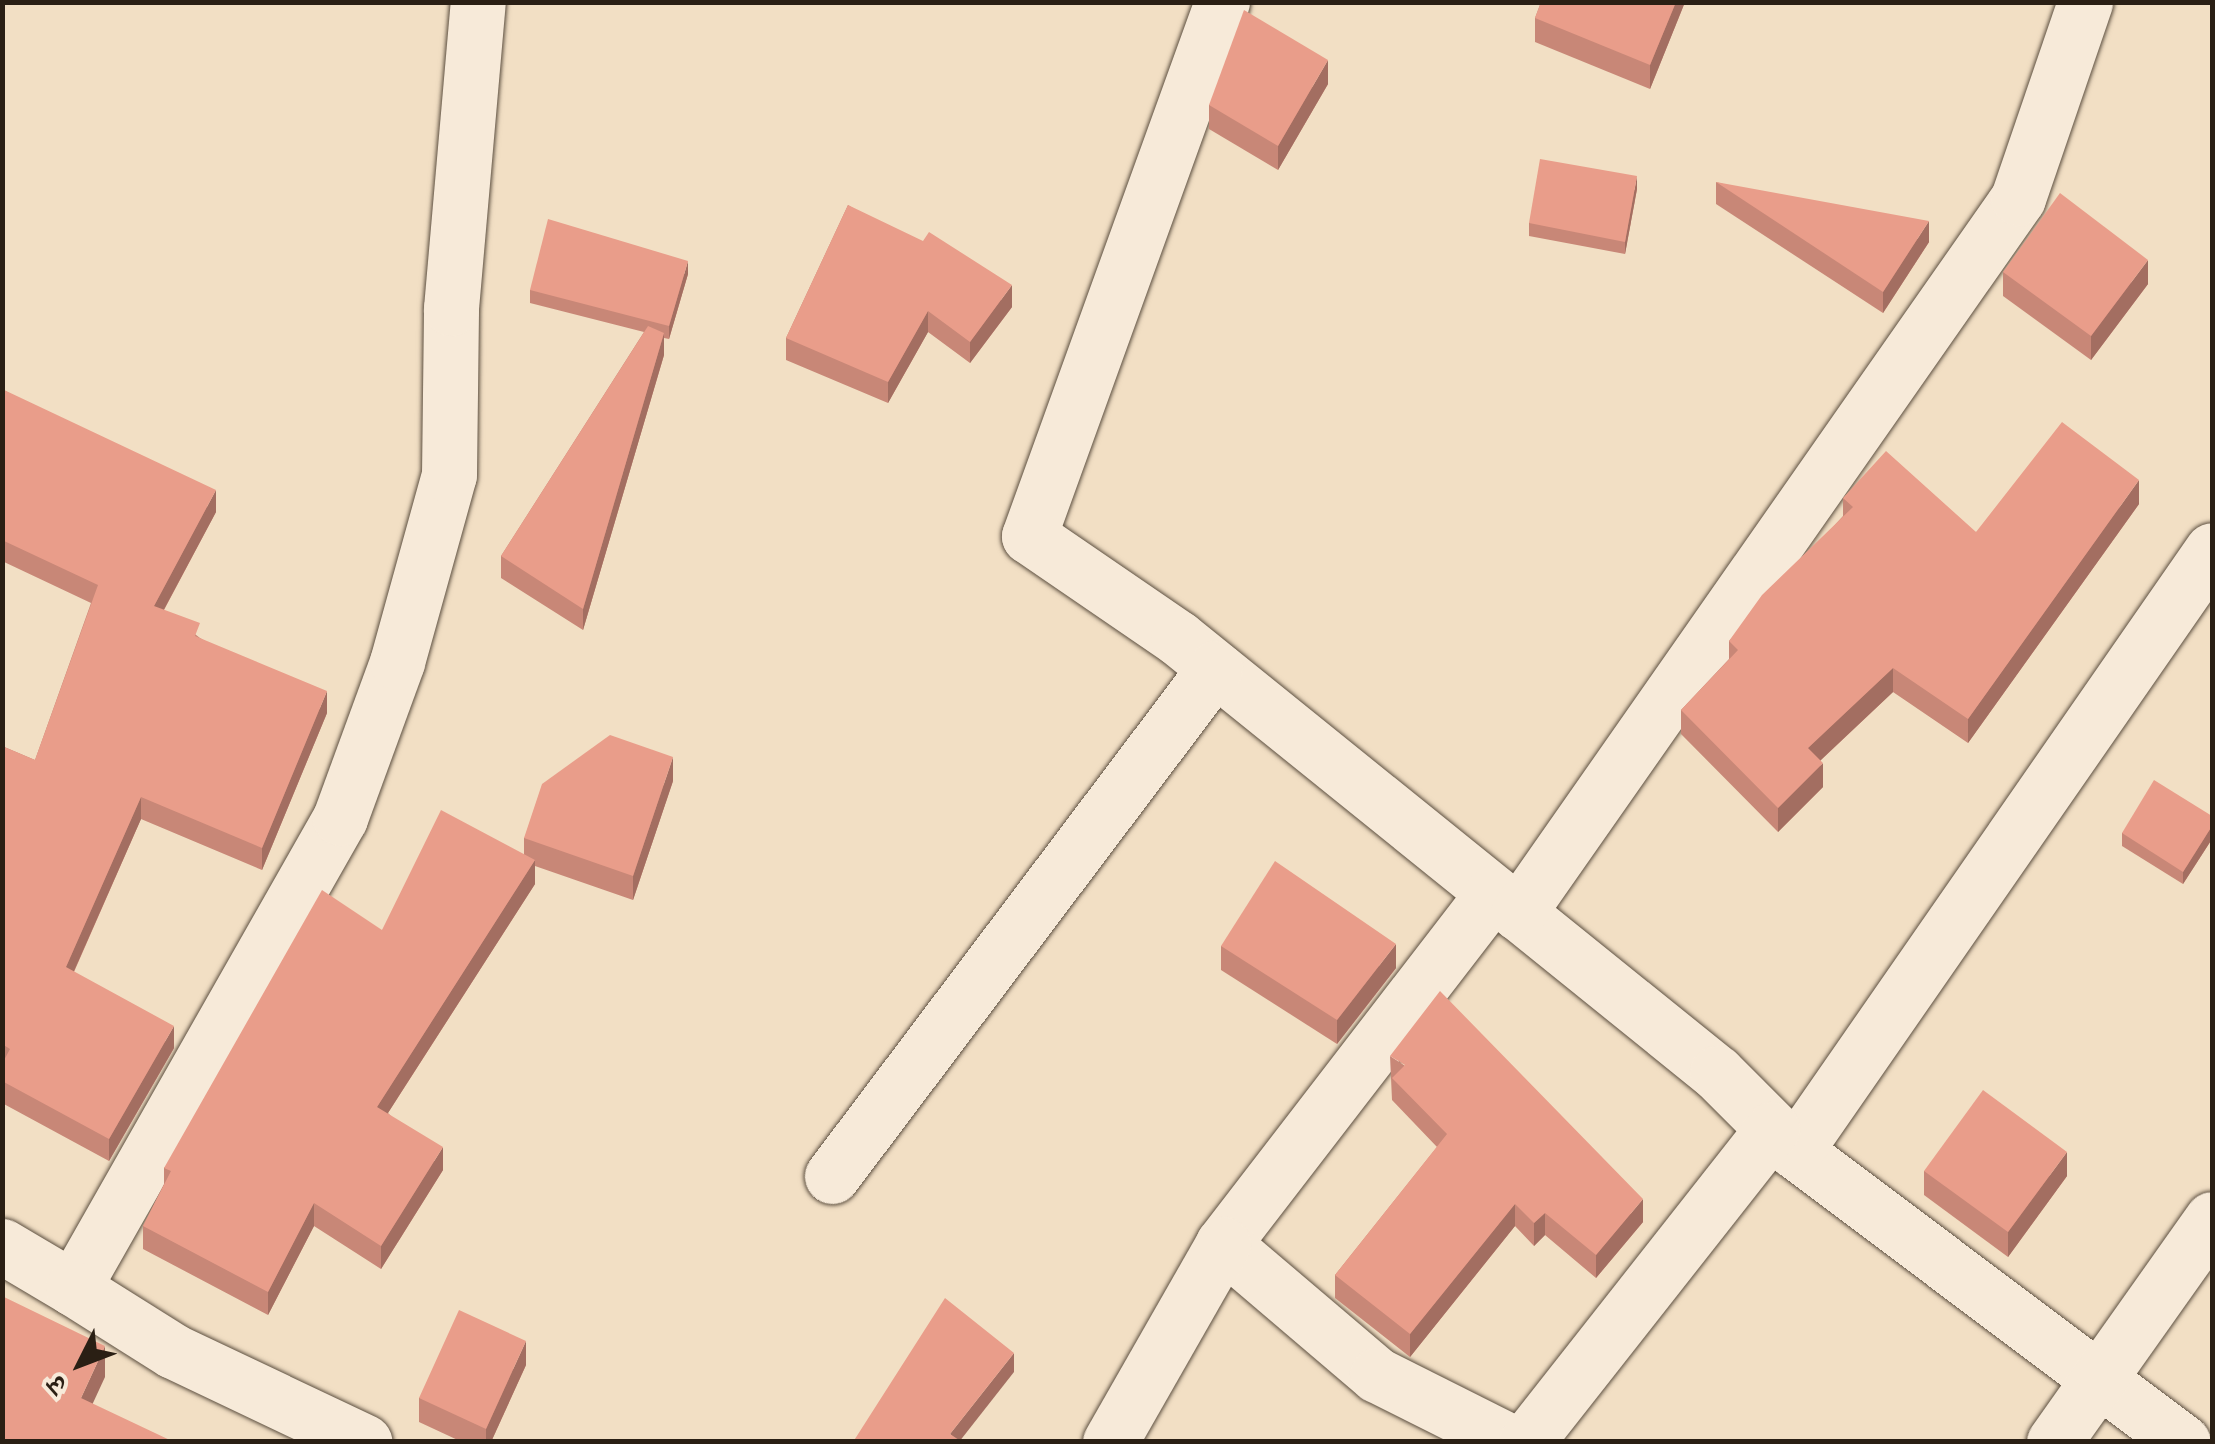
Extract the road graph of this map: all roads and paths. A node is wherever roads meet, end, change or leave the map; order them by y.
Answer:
1 (478, 2) edge
2 (1222, 2) edge
3 (2085, 2) edge
4 (2212, 550) edge
5 (1216, 668) junction
6 (1505, 903) junction
7 (1784, 1140) junction
8 (832, 1176) dead end
9 (2212, 1219) edge
10 (1224, 1244) junction
11 (2, 1246) edge
12 (73, 1288) junction
13 (2100, 1380) junction
14 (365, 1442) edge
15 (1110, 1442) edge
16 (1510, 1442) edge
17 (1526, 1442) edge
18 (2054, 1442) edge
19 (2184, 1442) edge

1 - 12 street
2 - 5 street
3 - 6 street
4 - 7 street
5 - 6 street
5 - 8 street
6 - 7 street
6 - 10 street
7 - 13 street
7 - 17 street
9 - 13 street
10 - 15 street
10 - 16 street
11 - 12 street
12 - 14 street
13 - 18 street
13 - 19 street

